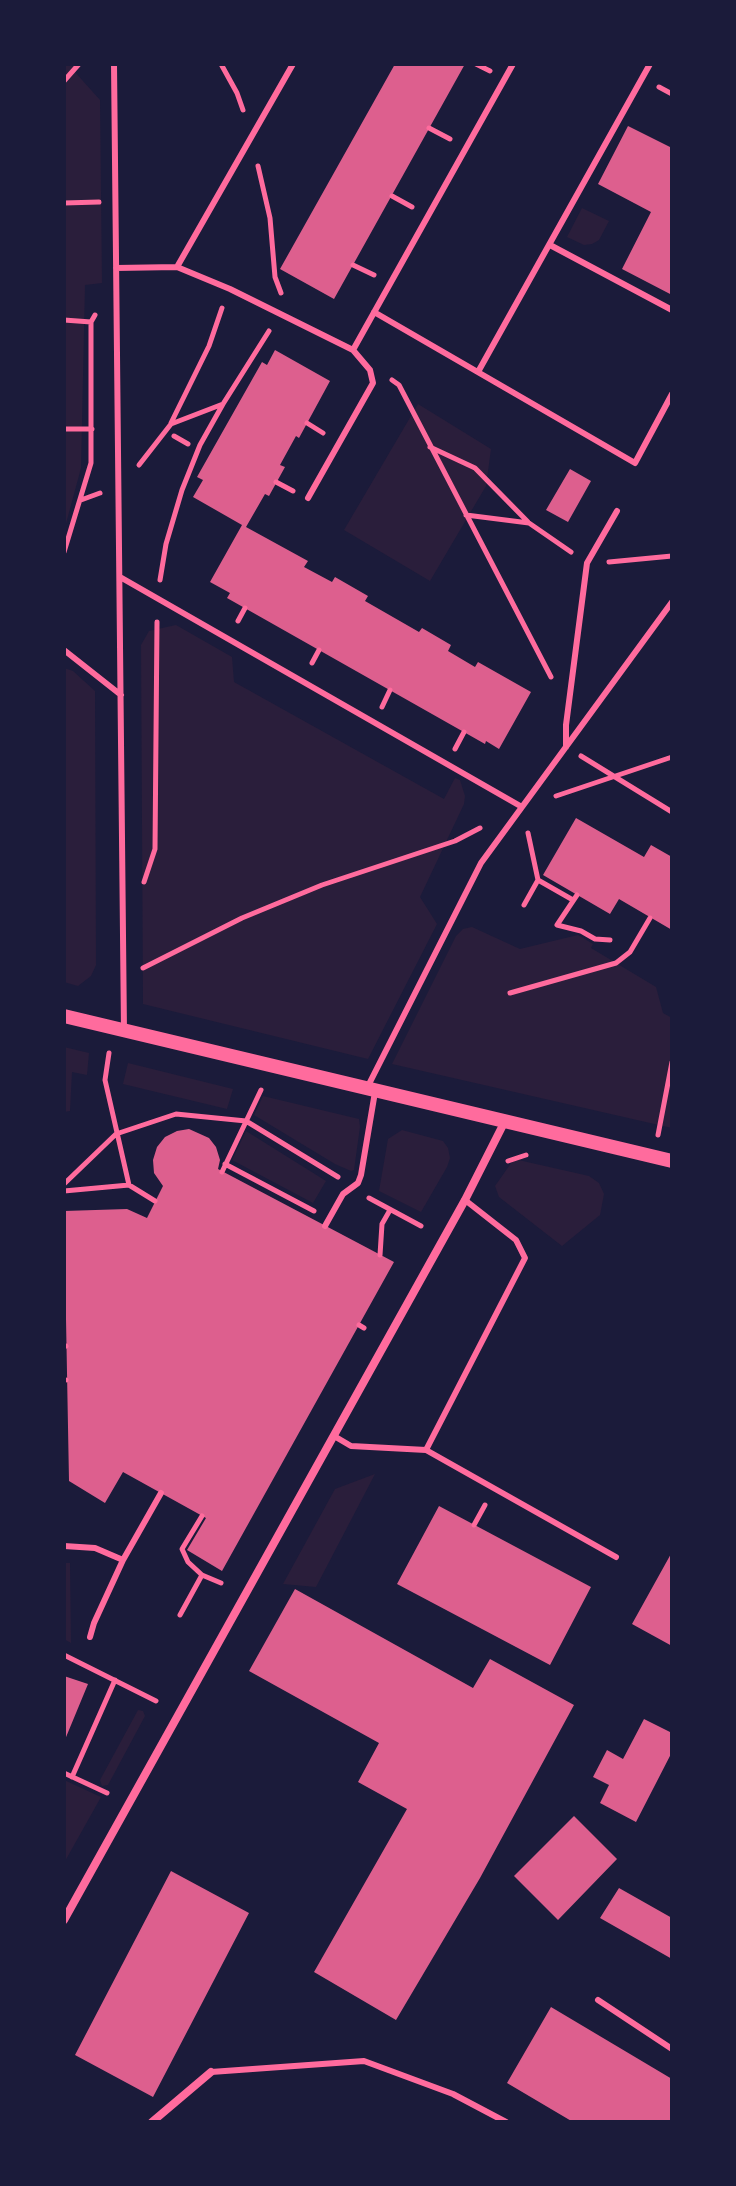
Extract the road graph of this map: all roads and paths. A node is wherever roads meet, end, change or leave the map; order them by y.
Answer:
1 (79, 64) edge
2 (114, 64) edge
3 (221, 64) edge
4 (293, 64) edge
5 (513, 64) edge
6 (650, 64) edge
7 (64, 81) edge
8 (251, 137) junction
9 (116, 202) junction
10 (64, 203) edge
11 (550, 245) junction
12 (177, 267) junction
13 (116, 268) junction
14 (115, 289) junction
15 (230, 289) junction
16 (672, 310) edge
17 (374, 312) junction
18 (281, 314) junction
19 (290, 318) junction
20 (64, 320) edge
21 (91, 322) junction
22 (353, 350) junction
23 (478, 372) junction
24 (672, 394) edge
25 (223, 404) junction
26 (171, 424) junction
27 (64, 429) edge
28 (92, 429) junction
29 (174, 436) dead end
30 (188, 444) dead end
31 (430, 447) junction
32 (119, 487) junction
33 (308, 498) dead end
34 (81, 500) junction
35 (617, 511) dead end
36 (466, 515) junction
37 (529, 523) junction
38 (64, 552) edge
39 (672, 556) edge
40 (587, 563) junction
41 (120, 577) junction
42 (156, 599) junction
43 (672, 602) edge
44 (64, 650) edge
45 (121, 695) junction
46 (568, 708) junction
47 (566, 747) junction
48 (672, 757) edge
49 (614, 777) junction
50 (522, 807) junction
51 (672, 812) edge
52 (482, 827) dead end
53 (538, 880) junction
54 (524, 905) dead end
55 (650, 918) dead end
56 (123, 922) junction
57 (610, 940) dead end
58 (124, 977) junction
59 (510, 993) dead end
60 (64, 1016) edge
61 (124, 1031) junction
62 (109, 1053) dead end
63 (672, 1062) edge
64 (371, 1089) junction
65 (261, 1090) dead end
66 (246, 1121) junction
67 (505, 1121) junction
68 (659, 1130) dead end
69 (116, 1134) junction
70 (526, 1155) dead end
71 (506, 1161) dead end
72 (672, 1161) edge
73 (225, 1164) junction
74 (238, 1171) junction
75 (222, 1172) dead end
76 (331, 1172) dead end
77 (234, 1178) dead end
78 (64, 1184) edge
79 (129, 1185) junction
80 (64, 1191) edge
81 (370, 1198) dead end
82 (465, 1200) junction
83 (155, 1201) dead end
84 (390, 1210) junction
85 (327, 1223) joint
86 (421, 1226) dead end
87 (380, 1255) dead end
88 (334, 1436) junction
89 (426, 1450) junction
90 (161, 1493) dead end
91 (483, 1510) dead end
92 (202, 1516) dead end
93 (474, 1525) dead end
94 (64, 1546) edge
95 (616, 1557) dead end
96 (123, 1560) junction
97 (202, 1575) junction
98 (221, 1583) dead end
99 (180, 1615) dead end
100 (90, 1637) dead end
101 (64, 1655) edge
102 (115, 1680) junction
103 (156, 1701) dead end
104 (64, 1773) edge
105 (72, 1777) junction
106 (107, 1793) dead end
107 (64, 1920) edge
108 (598, 2000) dead end
109 (672, 2049) edge
110 (211, 2072) joint
111 (152, 2122) edge
112 (506, 2122) edge

1 - 7 path
2 - 9 lane
3 - 8 path
4 - 8 lane
5 - 17 lane
6 - 11 lane
8 - 12 lane
8 - 19 path
9 - 10 path
9 - 13 lane
11 - 16 lane
11 - 23 lane
12 - 13 lane
12 - 15 lane
13 - 14 lane
14 - 21 path
14 - 32 lane
15 - 18 lane
15 - 26 path
17 - 22 lane
17 - 23 lane
18 - 19 lane
18 - 25 path
19 - 22 lane
20 - 21 path
21 - 28 path
22 - 31 path
22 - 33 lane
23 - 24 lane
25 - 26 path
25 - 42 path
26 - 32 path
27 - 28 path
28 - 34 path
29 - 30 path
31 - 36 path
31 - 37 path
32 - 34 path
32 - 41 lane
34 - 38 path
35 - 40 lane
36 - 37 path
36 - 46 path
37 - 40 path
39 - 40 path
40 - 46 lane
41 - 42 lane
41 - 45 lane
42 - 50 lane
42 - 56 path
43 - 47 lane
44 - 45 lane
45 - 56 lane
46 - 47 lane
47 - 49 path
47 - 50 lane
48 - 49 path
49 - 50 path
49 - 51 path
50 - 53 path
50 - 64 lane
52 - 58 path
53 - 54 path
53 - 57 path
55 - 59 path
56 - 58 lane
58 - 61 lane
60 - 61 street
61 - 64 street
62 - 69 path
63 - 68 path
64 - 67 street
64 - 85 lane
65 - 66 path
66 - 69 path
66 - 73 path
66 - 76 path
67 - 72 street
67 - 82 street
69 - 78 path
69 - 79 path
70 - 71 path
73 - 74 path
73 - 75 path
74 - 77 path
74 - 85 path
79 - 80 path
79 - 83 path
81 - 84 path
82 - 88 street
82 - 89 lane
84 - 86 path
84 - 87 path
88 - 89 lane
88 - 107 street
89 - 95 lane
90 - 96 lane
91 - 93 path
92 - 97 path
94 - 96 lane
96 - 100 lane
97 - 98 path
97 - 99 path
101 - 102 path
102 - 103 path
102 - 105 path
104 - 105 path
105 - 106 path
108 - 109 lane
110 - 111 street
110 - 112 lane

